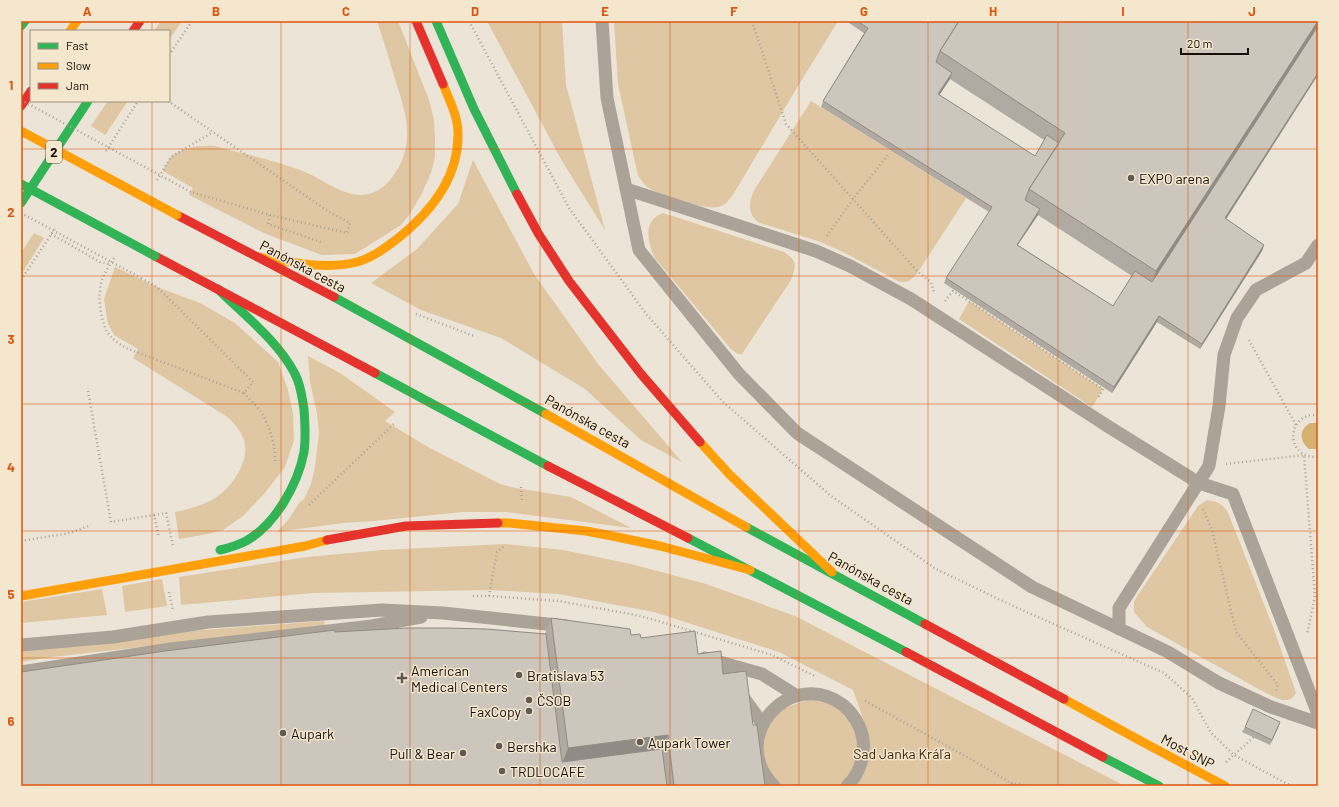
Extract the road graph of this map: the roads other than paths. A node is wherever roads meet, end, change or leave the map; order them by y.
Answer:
1 (24, 21) edge
2 (77, 21) edge
3 (140, 21) edge
4 (416, 21) edge
5 (436, 21) edge
6 (602, 21) edge
7 (21, 26) edge
8 (71, 30) edge
9 (134, 30) edge
10 (30, 92) edge
11 (87, 102) edge
12 (21, 106) edge
13 (21, 131) edge
14 (21, 184) edge
15 (626, 189) junction
16 (21, 203) edge
17 (1318, 245) edge
18 (258, 257) junction
19 (218, 289) junction
20 (1199, 482) junction
21 (208, 552) dead end
22 (750, 570) junction
23 (832, 572) junction
24 (21, 596) edge
25 (443, 613) junction
26 (579, 627) edge
27 (1119, 629) junction
28 (21, 645) edge
29 (691, 653) edge
30 (710, 660) junction
31 (21, 672) edge
32 (797, 696) junction
33 (1318, 714) edge
34 (762, 723) junction
35 (1318, 723) edge
36 (1139, 740) joint
37 (774, 786) edge
38 (847, 786) edge
39 (1159, 786) edge
40 (1225, 786) edge

1 - 7 main road
2 - 8 main road
3 - 9 main road
4 - 18 main road
5 - 23 main road
6 - 15 lane
10 - 12 main road
11 - 16 main road, 2
13 - 18 main road, Panónska cesta, bridge
14 - 19 main road, bridge
15 - 20 lane
15 - 27 lane
17 - 20 lane
18 - 23 main road, Panónska cesta
19 - 21 main road
19 - 22 main road
20 - 27 lane
20 - 33 lane
22 - 24 main road
22 - 39 main road
23 - 36 main road, Panónska cesta
25 - 26 lane
25 - 28 lane
25 - 31 lane
27 - 35 lane
29 - 30 lane
30 - 32 lane
30 - 34 lane
32 - 34 lane
32 - 38 lane
34 - 37 lane
36 - 40 main road, Most SNP, bridge

